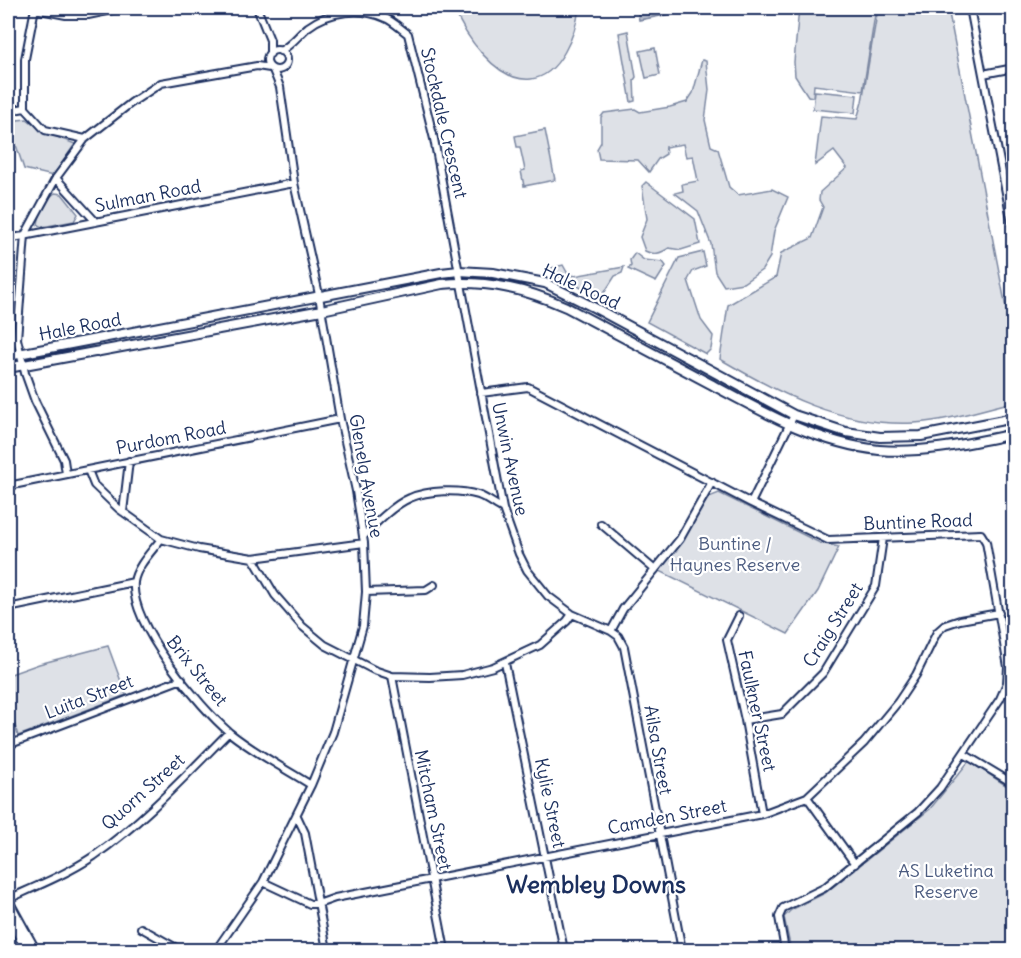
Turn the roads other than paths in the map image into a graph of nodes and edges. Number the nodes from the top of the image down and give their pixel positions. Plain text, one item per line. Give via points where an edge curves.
1 (35, 8) edge
2 (122, 8) edge
3 (257, 8) edge
4 (970, 8) edge
5 (270, 40) junction
6 (290, 46) junction
7 (280, 51) junction
8 (269, 57) junction
9 (287, 58) junction
10 (257, 66) junction
11 (283, 68) junction
12 (1014, 68) edge
13 (272, 69) junction
14 (983, 74) junction
15 (280, 87) junction
16 (25, 108) junction
17 (8, 111) edge
18 (85, 139) junction
19 (56, 178) junction
20 (294, 183) junction
21 (96, 222) junction
22 (1014, 234) edge
23 (25, 235) junction
24 (8, 239) edge
25 (459, 271) junction
26 (461, 282) junction
27 (319, 296) junction
28 (321, 310) junction
29 (21, 353) junction
30 (8, 356) edge
31 (24, 365) junction
32 (8, 368) edge
33 (481, 393) junction
34 (794, 415) junction
35 (1014, 418) edge
36 (340, 419) junction
37 (789, 425) junction
38 (1014, 434) edge
39 (129, 461) junction
40 (88, 470) junction
41 (66, 474) junction
42 (712, 482) junction
43 (8, 486) edge
44 (751, 503) junction
45 (503, 509) junction
46 (123, 512) junction
47 (602, 524) dead end
48 (883, 538) junction
49 (161, 539) junction
50 (364, 540) junction
51 (253, 558) junction
52 (655, 570) junction
53 (134, 582) junction
54 (434, 585) dead end
55 (366, 592) junction
56 (8, 608) edge
57 (999, 613) junction
58 (572, 614) junction
59 (739, 616) dead end
60 (610, 631) junction
61 (1014, 642) edge
62 (1004, 644) junction
63 (353, 660) junction
64 (505, 663) junction
65 (392, 675) junction
66 (182, 678) junction
67 (746, 720) junction
68 (229, 732) junction
69 (8, 745) edge
70 (964, 754) junction
71 (1014, 784) edge
72 (311, 785) junction
73 (807, 797) junction
74 (762, 814) junction
75 (297, 816) junction
76 (658, 834) junction
77 (546, 856) junction
78 (855, 864) junction
79 (433, 878) junction
80 (263, 882) junction
81 (8, 900) edge
82 (318, 904) junction
83 (8, 915) edge
84 (141, 928) dead end
85 (27, 951) edge
86 (35, 951) edge
87 (180, 951) edge
88 (216, 951) edge
89 (327, 951) edge
90 (446, 951) edge
91 (564, 951) edge
92 (682, 951) edge
93 (785, 951) edge

1 - 2 street via 66,15
1 - 16 street via 25,59
3 - 5 street, Glenelg Avenue
4 - 14 street
5 - 7 street, Glenelg Avenue
5 - 8 street, Glenelg Avenue
6 - 7 street, Stockdale Crescent
6 - 9 street
6 - 25 street, Stockdale Crescent via 308,27 324,17 340,14 364,12 385,18 408,34 434,139
7 - 8 street
7 - 9 street, Glenelg Avenue
8 - 10 street
8 - 13 street, Glenelg Avenue
9 - 11 street, Glenelg Avenue
10 - 13 street
10 - 18 street via 161,83
11 - 13 street
11 - 15 street, Glenelg Avenue
12 - 14 street
13 - 15 street, Glenelg Avenue
14 - 22 street
15 - 20 street, Glenelg Avenue
16 - 17 street
16 - 18 street via 45,130
18 - 19 street
19 - 21 street
19 - 23 street
20 - 21 street, Sulman Road
20 - 27 street, Glenelg Avenue
21 - 23 street, Sulman Road
23 - 24 street, Sulman Road
23 - 29 street via 17,339
25 - 26 street, Stockdale Crescent
25 - 27 main road, Hale Road
25 - 34 main road, Hale Road via 493,273 545,284
26 - 28 main road, Hale Road
26 - 33 street, Unwin Avenue
26 - 37 main road, Hale Road via 515,288 566,307
27 - 28 street, Glenelg Avenue
27 - 29 main road, Hale Road
28 - 31 main road, Hale Road
28 - 36 street, Glenelg Avenue
29 - 30 main road, Hale Road
29 - 31 street
31 - 32 main road, Hale Road
31 - 41 street via 34,401 64,460
33 - 42 street, Buntine Road via 528,387
33 - 45 street, Unwin Avenue
34 - 35 main road, Hale Road via 846,432 879,437 921,436
34 - 37 street
36 - 39 street, Purdom Road
36 - 50 street, Glenelg Avenue
37 - 38 main road, Hale Road via 842,443 879,450 923,450
37 - 44 street
39 - 40 street, Purdom Road
39 - 46 street
40 - 41 street, Purdom Road
40 - 46 street via 94,485
41 - 43 street, Purdom Road
42 - 44 street, Buntine Road
42 - 52 street via 680,539
44 - 48 street, Buntine Road via 828,540
45 - 50 street via 481,496 458,490 410,498 378,522
45 - 58 street, Unwin Avenue via 527,570 548,596
46 - 49 street
47 - 52 street
48 - 57 street, Buntine Road via 981,534
48 - 67 street, Craig Street via 876,586 823,673 782,714
49 - 51 street
49 - 53 street
50 - 51 street
50 - 55 street, Glenelg Avenue
51 - 63 street via 302,626 325,645
52 - 60 street
53 - 56 street
53 - 66 street, Brix Street via 137,603 153,641
54 - 55 street via 426,590
55 - 63 street, Glenelg Avenue via 363,626
57 - 62 street, Buntine Road
57 - 73 street, Camden Street via 960,620 937,632 898,702 864,744
58 - 60 street, Unwin Avenue
58 - 64 street via 550,637
59 - 67 street, Faulkner Street via 727,640
60 - 76 street, Ailsa Street via 624,647
61 - 62 street
62 - 70 street, Buntine Road via 1007,683
63 - 65 street
63 - 72 street, Glenelg Avenue via 333,732
64 - 65 street via 462,675
64 - 77 street, Kylie Street
65 - 79 street, Mitcham Street
66 - 68 street, Brix Street
66 - 69 street, Luita Street
67 - 74 street, Faulkner Street
68 - 72 street, Brix Street
68 - 81 street, Quorn Street via 137,823 93,856
70 - 71 street
70 - 78 street, Buntine Road via 918,812
72 - 75 street, Glenelg Avenue
73 - 74 street, Camden Street
73 - 78 street
74 - 76 street, Camden Street
75 - 80 street, Glenelg Avenue
75 - 82 street
76 - 77 street, Camden Street
76 - 92 street, Ailsa Street
77 - 79 street, Camden Street
77 - 91 street, Kylie Street
78 - 93 street, Buntine Road via 824,888 783,908 779,917
79 - 82 street, Camden Street
79 - 90 street, Mitcham Street
80 - 82 street
80 - 88 street, Glenelg Avenue
81 - 86 main road
82 - 89 street
83 - 85 main road
84 - 87 street

